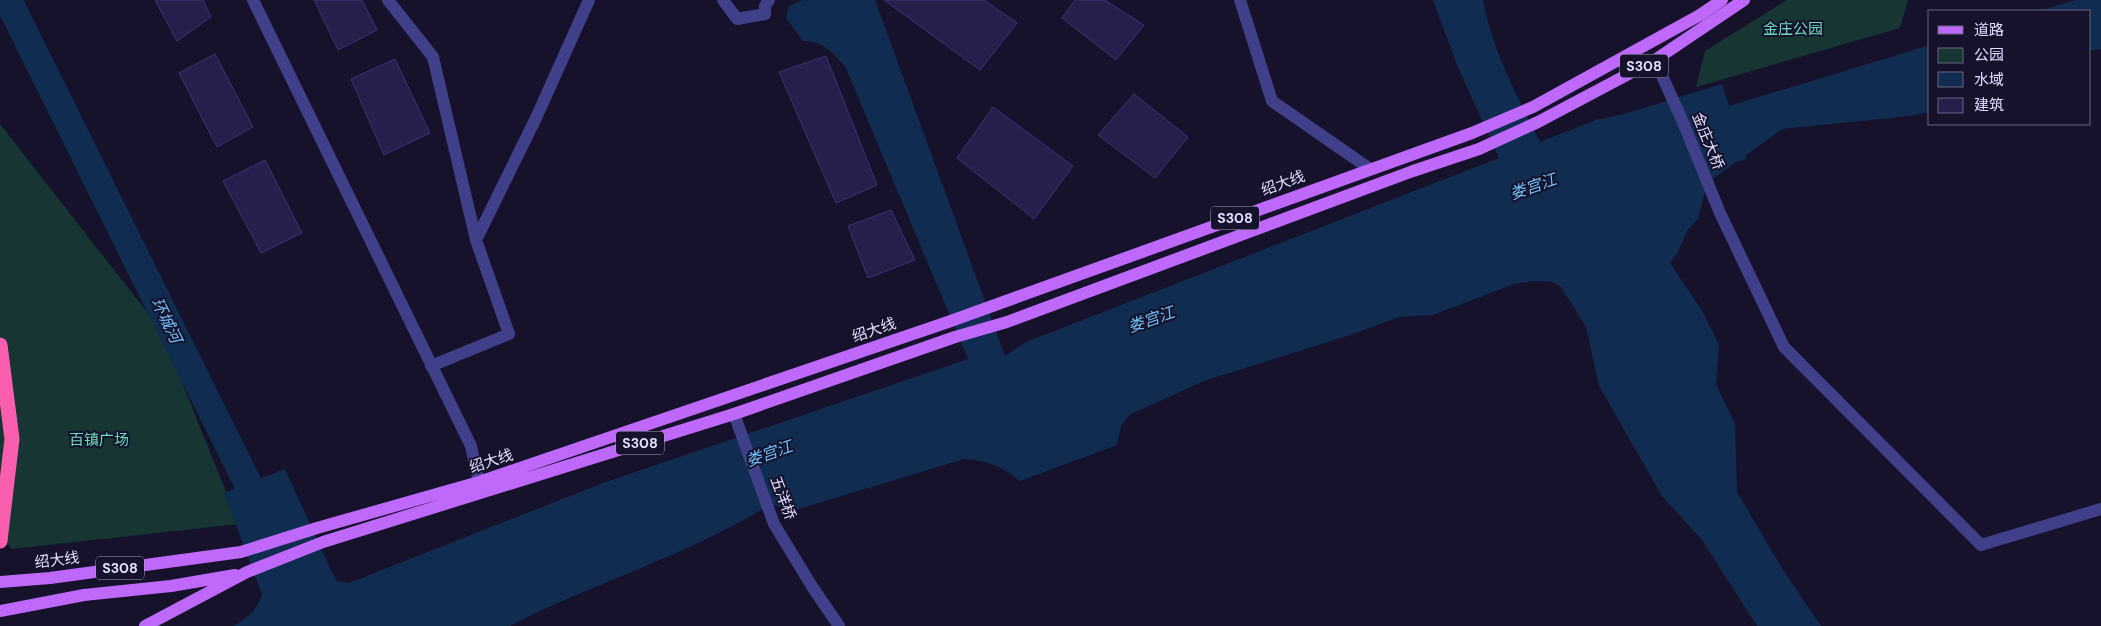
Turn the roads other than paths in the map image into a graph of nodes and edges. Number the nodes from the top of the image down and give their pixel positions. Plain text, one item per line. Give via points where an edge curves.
1 (253, 0) edge
2 (388, 0) edge
3 (590, 0) edge
4 (723, 0) edge
5 (769, 0) edge
6 (1240, 0) edge
7 (1722, 0) edge
8 (1744, 0) edge
9 (1655, 60) junction
10 (1370, 169) junction
11 (476, 240) junction
12 (0, 345) edge
13 (431, 366) junction
14 (734, 414) junction
15 (479, 482) junction
16 (2101, 509) edge
17 (0, 541) edge
18 (247, 572) junction
19 (0, 582) edge
20 (0, 611) edge
21 (145, 626) edge
22 (839, 626) edge

1 - 13 street
2 - 11 street via 433,57
3 - 11 street
4 - 5 street via 737,19 764,14
6 - 10 street via 1272,101
7 - 10 main road, 绍大线 / S308 via 1533,108
8 - 9 main road, 绍大线 / S308
9 - 14 main road, 绍大线 / S308 via 1538,122 1479,148 1007,322
9 - 16 street, 金庄大桥 via 1720,213 1784,347 1982,545
10 - 15 main road, 绍大线 / S308 via 948,322
11 - 13 street via 509,334
12 - 17 highway via 12,439
13 - 15 street via 471,446
14 - 18 main road, 绍大线 / S308 via 323,542
14 - 22 street, 五洋桥 via 774,524
15 - 19 main road, 绍大线 / S308 via 241,552
18 - 20 main road via 171,586 84,595
18 - 21 main road, S308

